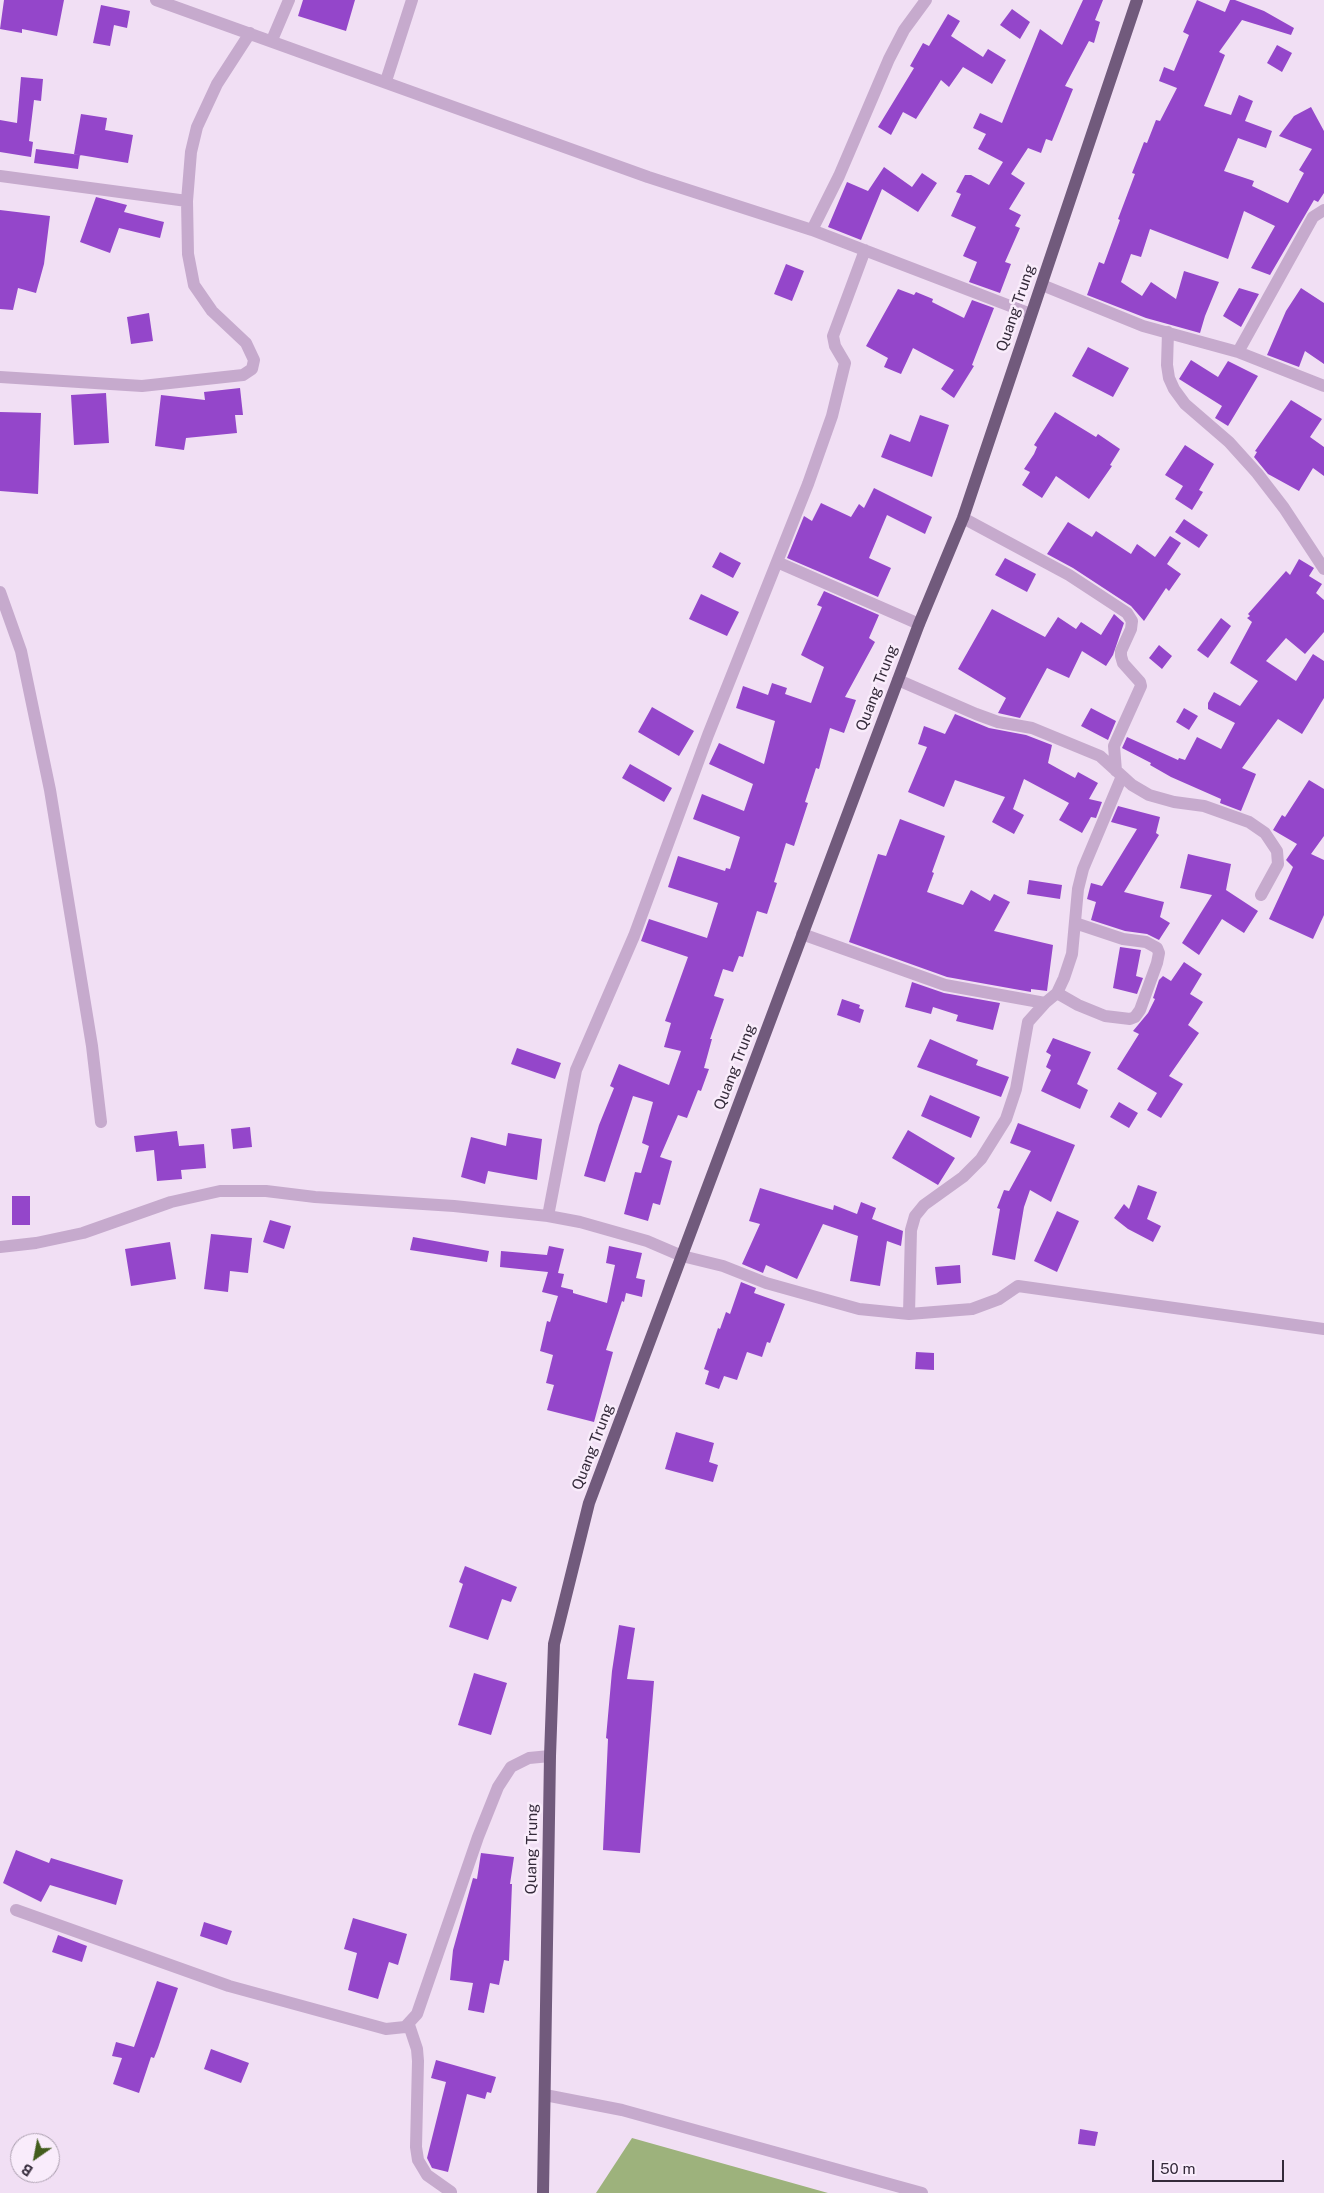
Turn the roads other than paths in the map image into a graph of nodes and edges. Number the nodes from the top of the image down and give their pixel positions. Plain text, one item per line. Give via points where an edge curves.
1 (156, 0) edge
2 (289, 0) edge
3 (412, 0) edge
4 (926, 0) edge
5 (1137, 0) edge
6 (250, 33) junction
7 (272, 40) junction
8 (386, 81) junction
9 (0, 176) edge
10 (187, 201) junction
11 (1324, 210) edge
12 (812, 230) junction
13 (865, 250) junction
14 (1042, 285) junction
15 (1031, 314) junction
16 (1168, 332) junction
17 (1238, 352) junction
18 (0, 377) edge
19 (1324, 386) edge
20 (963, 518) junction
21 (777, 562) junction
22 (1324, 569) edge
23 (0, 592) edge
24 (918, 624) junction
25 (898, 680) junction
26 (1119, 774) junction
27 (1261, 895) dead end
28 (1075, 923) junction
29 (802, 934) junction
30 (1057, 993) junction
31 (1045, 1003) junction
32 (101, 1122) dead end
33 (548, 1216) junction
34 (0, 1247) edge
35 (682, 1256) junction
36 (909, 1314) junction
37 (1324, 1329) edge
38 (550, 1756) junction
39 (16, 1910) dead end
40 (409, 2025) junction
41 (544, 2095) junction
42 (544, 2187) edge
43 (451, 2192) edge
44 (922, 2193) edge

1 - 6 street
2 - 7 street
3 - 8 street
4 - 12 street via 904,30 889,59 843,168
5 - 14 main road, Quang Trung
6 - 7 street
6 - 10 street via 217,84 197,127 191,152
7 - 8 street
8 - 12 street via 648,177
9 - 10 street
10 - 18 street via 188,254 194,285 212,312 246,343 254,360 252,369 243,376 142,386
11 - 17 street via 1313,217
12 - 13 street
13 - 15 street
13 - 21 street via 833,336 845,363 840,391
14 - 15 main road, Quang Trung
14 - 16 street via 1143,326
15 - 20 main road, Quang Trung
16 - 17 street
16 - 22 street via 1167,365 1174,389 1185,404 1229,442 1256,473 1284,508
17 - 19 street
20 - 24 main road, Quang Trung
20 - 26 street via 1069,575 1127,614 1132,621 1121,656 1141,686 1114,746
21 - 24 street
21 - 33 street via 627,953 576,1070
23 - 32 street via 21,651 50,790 92,1046
24 - 25 main road, Quang Trung
25 - 26 street via 998,722 1032,728 1066,741 1100,756
25 - 29 main road, Quang Trung
26 - 27 street via 1149,795 1204,806 1249,822 1265,833 1277,850 1278,864
26 - 28 street via 1083,869
28 - 30 street via 1072,954
28 - 30 street via 1123,939 1146,942 1159,953 1158,963 1135,1017 1105,1016 1078,1006
29 - 31 street via 945,986
29 - 35 main road, Quang Trung
30 - 31 street
31 - 36 street via 1028,1022 1013,1098 993,1144 963,1177 924,1205 915,1216 911,1230
33 - 34 street via 266,1191 220,1191 164,1204 83,1233
33 - 35 street via 622,1233
35 - 36 street via 842,1305 875,1312
35 - 38 main road, Quang Trung via 589,1504 554,1644
36 - 37 street via 972,1309 999,1299 1018,1286
38 - 40 street via 529,1758 511,1767 498,1787 417,2014
38 - 41 main road, Quang Trung
39 - 40 street via 229,1986 386,2029
40 - 43 street via 418,2060 418,2160 427,2175
41 - 42 main road, Quang Trung
41 - 44 street via 642,2115

